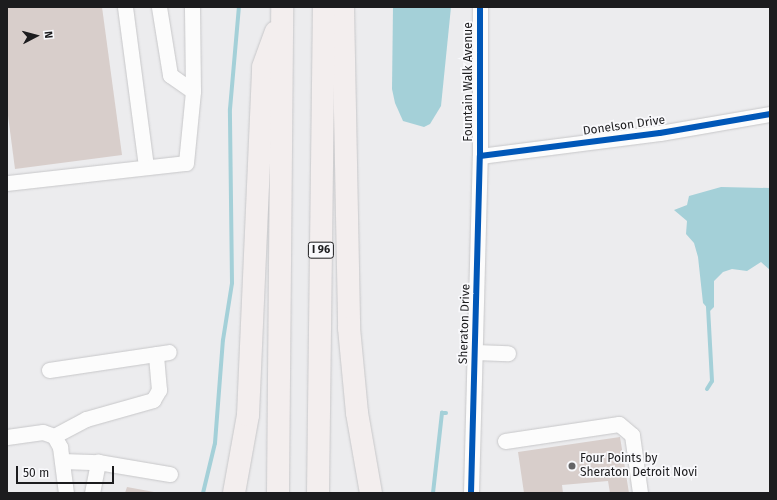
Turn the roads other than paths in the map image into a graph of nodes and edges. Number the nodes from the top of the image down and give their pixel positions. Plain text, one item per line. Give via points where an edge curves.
1 (125, 7) edge
2 (159, 7) edge
3 (192, 7) edge
4 (324, 7) edge
5 (343, 7) edge
6 (480, 7) edge
7 (282, 11) edge
8 (193, 91) junction
9 (770, 114) edge
10 (480, 156) junction
11 (146, 167) junction
12 (7, 183) edge
13 (475, 352) junction
14 (508, 353) dead end
15 (50, 370) dead end
16 (54, 436) junction
17 (7, 437) edge
18 (505, 441) dead end
19 (62, 461) junction
20 (98, 462) junction
21 (170, 474) dead end
22 (66, 493) edge
23 (92, 493) edge
24 (234, 493) edge
25 (278, 493) edge
26 (318, 493) edge
27 (371, 493) edge
28 (471, 493) edge
29 (640, 493) edge

1 - 11 street
2 - 8 street via 170,75
3 - 8 street
4 - 26 highway, I 96
5 - 27 highway via 349,328 357,413
6 - 10 street, Fountain Walk Avenue
7 - 24 highway via 263,67 248,415
7 - 25 highway
8 - 11 street via 186,163
9 - 10 street, Donelson Drive via 660,133
10 - 13 street, Sheraton Drive
11 - 12 street
13 - 14 street
13 - 28 street, Sheraton Drive
15 - 16 street via 162,353 159,390 153,400 86,419
16 - 17 street via 43,432
16 - 19 street via 60,447
18 - 29 street via 619,424 632,435
19 - 20 street
19 - 22 street
20 - 21 street
20 - 23 street

